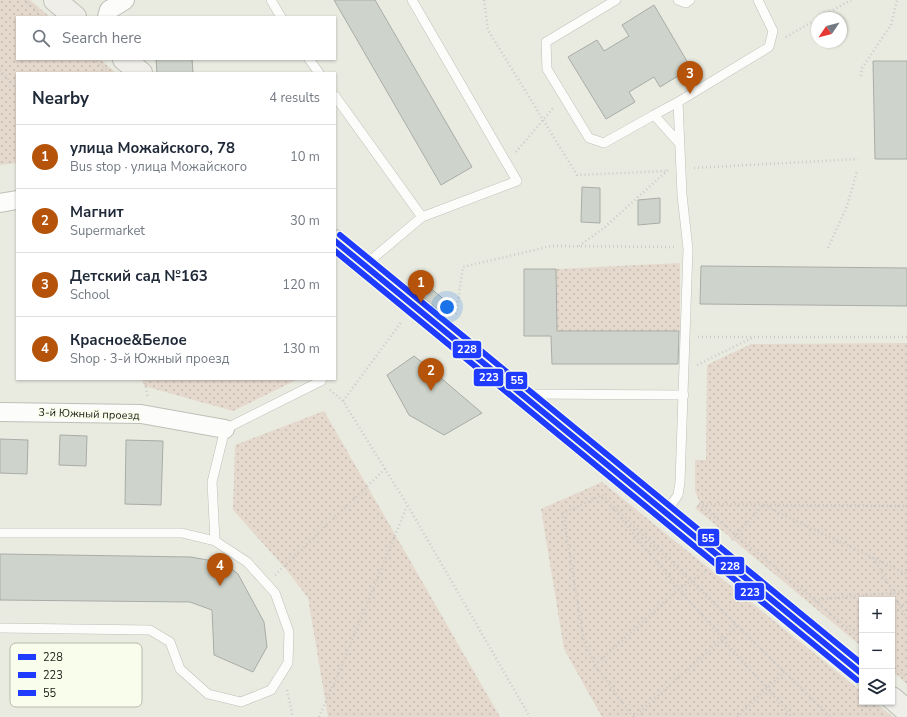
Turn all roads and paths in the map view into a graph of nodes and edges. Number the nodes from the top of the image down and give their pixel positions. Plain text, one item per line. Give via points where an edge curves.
1 (25, 0) edge
2 (125, 0) edge
3 (271, 0) edge
4 (412, 0) edge
5 (484, 0) edge
6 (616, 0) edge
7 (678, 0) edge
8 (690, 0) edge
9 (758, 0) edge
10 (851, 0) edge
11 (897, 0) edge
12 (47, 6) edge
13 (106, 9) edge
14 (830, 12) edge
15 (72, 16) edge
16 (280, 16) edge
17 (811, 23) edge
18 (769, 47) junction
19 (95, 60) edge
20 (125, 60) edge
21 (310, 60) edge
22 (0, 70) edge
23 (109, 72) edge
24 (140, 72) edge
25 (318, 72) edge
26 (861, 76) dead end
27 (16, 88) edge
28 (336, 97) edge
29 (564, 97) junction
30 (678, 102) junction
31 (654, 115) junction
32 (542, 121) junction
33 (680, 144) junction
34 (858, 159) dead end
35 (507, 163) junction
36 (681, 168) junction
37 (667, 170) junction
38 (857, 171) dead end
39 (16, 200) edge
40 (0, 203) edge
41 (422, 217) junction
42 (336, 242) edge
43 (579, 246) junction
44 (828, 248) dead end
45 (688, 249) junction
46 (364, 266) junction
47 (455, 317) dead end
48 (404, 319) dead end
49 (753, 337) junction
50 (907, 337) edge
51 (685, 338) junction
52 (692, 368) dead end
53 (322, 380) edge
54 (521, 394) junction
55 (684, 395) junction
56 (343, 401) junction
57 (0, 412) edge
58 (225, 429) junction
59 (385, 469) junction
60 (602, 495) junction
61 (408, 506) junction
62 (763, 506) junction
63 (907, 506) edge
64 (666, 512) junction
65 (0, 533) edge
66 (736, 536) junction
67 (732, 540) dead end
68 (215, 542) junction
69 (874, 558) junction
70 (708, 569) dead end
71 (907, 574) edge
72 (691, 582) junction
73 (266, 583) junction
74 (678, 589) junction
75 (907, 591) edge
76 (893, 592) junction
77 (814, 600) junction
78 (907, 604) edge
79 (899, 605) junction
80 (907, 619) edge
81 (737, 626) junction
82 (0, 628) edge
83 (859, 638) edge
84 (722, 639) junction
85 (595, 665) junction
86 (895, 668) edge
87 (282, 672) junction
88 (784, 672) junction
89 (859, 672) edge
90 (907, 678) edge
91 (766, 688) junction
92 (895, 701) edge
93 (907, 711) edge
94 (293, 717) edge
95 (319, 717) edge
96 (530, 717) edge
97 (633, 717) edge
98 (738, 717) edge
99 (792, 717) edge
100 (831, 717) edge

1 - 12 path
2 - 13 street
3 - 16 lane
4 - 35 lane
5 - 32 path via 488,30
6 - 29 lane via 546,42 547,69
7 - 8 lane
9 - 18 lane via 773,31
10 - 14 path
11 - 26 path via 891,25 862,68
12 - 15 main road
17 - 18 path
18 - 30 lane
19 - 23 path
20 - 24 main road
21 - 25 lane
22 - 27 path
28 - 41 lane
29 - 31 lane via 589,138 604,143
29 - 32 path
30 - 31 lane
30 - 33 lane
31 - 33 lane
32 - 35 path
32 - 37 path via 577,175
33 - 36 lane
34 - 36 path
35 - 41 lane via 517,181
36 - 37 path
36 - 45 lane
37 - 43 path via 605,227
38 - 44 path via 847,206
39 - 40 street
41 - 46 lane
42 - 46 main road
43 - 45 path via 671,246
43 - 47 path via 551,246 463,267
45 - 51 lane
46 - 54 main road
48 - 56 path
49 - 50 path
49 - 51 path
49 - 52 path
51 - 55 lane
53 - 56 path
53 - 58 lane
54 - 55 lane
54 - 64 main road
55 - 64 lane via 678,495
56 - 59 path
57 - 58 street, 3-й Южный проезд via 141,414
58 - 68 lane via 212,482
59 - 61 path
59 - 73 path
60 - 72 path
60 - 74 path
60 - 85 path via 563,512 584,642
61 - 95 path
61 - 96 path
62 - 63 path
62 - 66 path
62 - 66 path via 699,504
62 - 69 path
64 - 89 main road
65 - 68 lane via 182,533
66 - 67 path
66 - 77 path
68 - 73 lane via 247,562
69 - 71 path
69 - 76 path
70 - 72 path
72 - 74 path
72 - 81 path
73 - 87 lane via 275,593 289,632 288,663
74 - 84 path
74 - 85 path
75 - 76 path
76 - 77 path
76 - 79 path
77 - 83 path
78 - 79 path
79 - 80 path
81 - 84 path
81 - 88 path
82 - 87 lane via 150,630 170,642 180,669 208,694 241,702 271,690
84 - 91 path
84 - 97 path
85 - 97 path
86 - 90 path
87 - 94 path
88 - 91 path
88 - 100 path
91 - 98 path
91 - 99 path
92 - 93 main road

